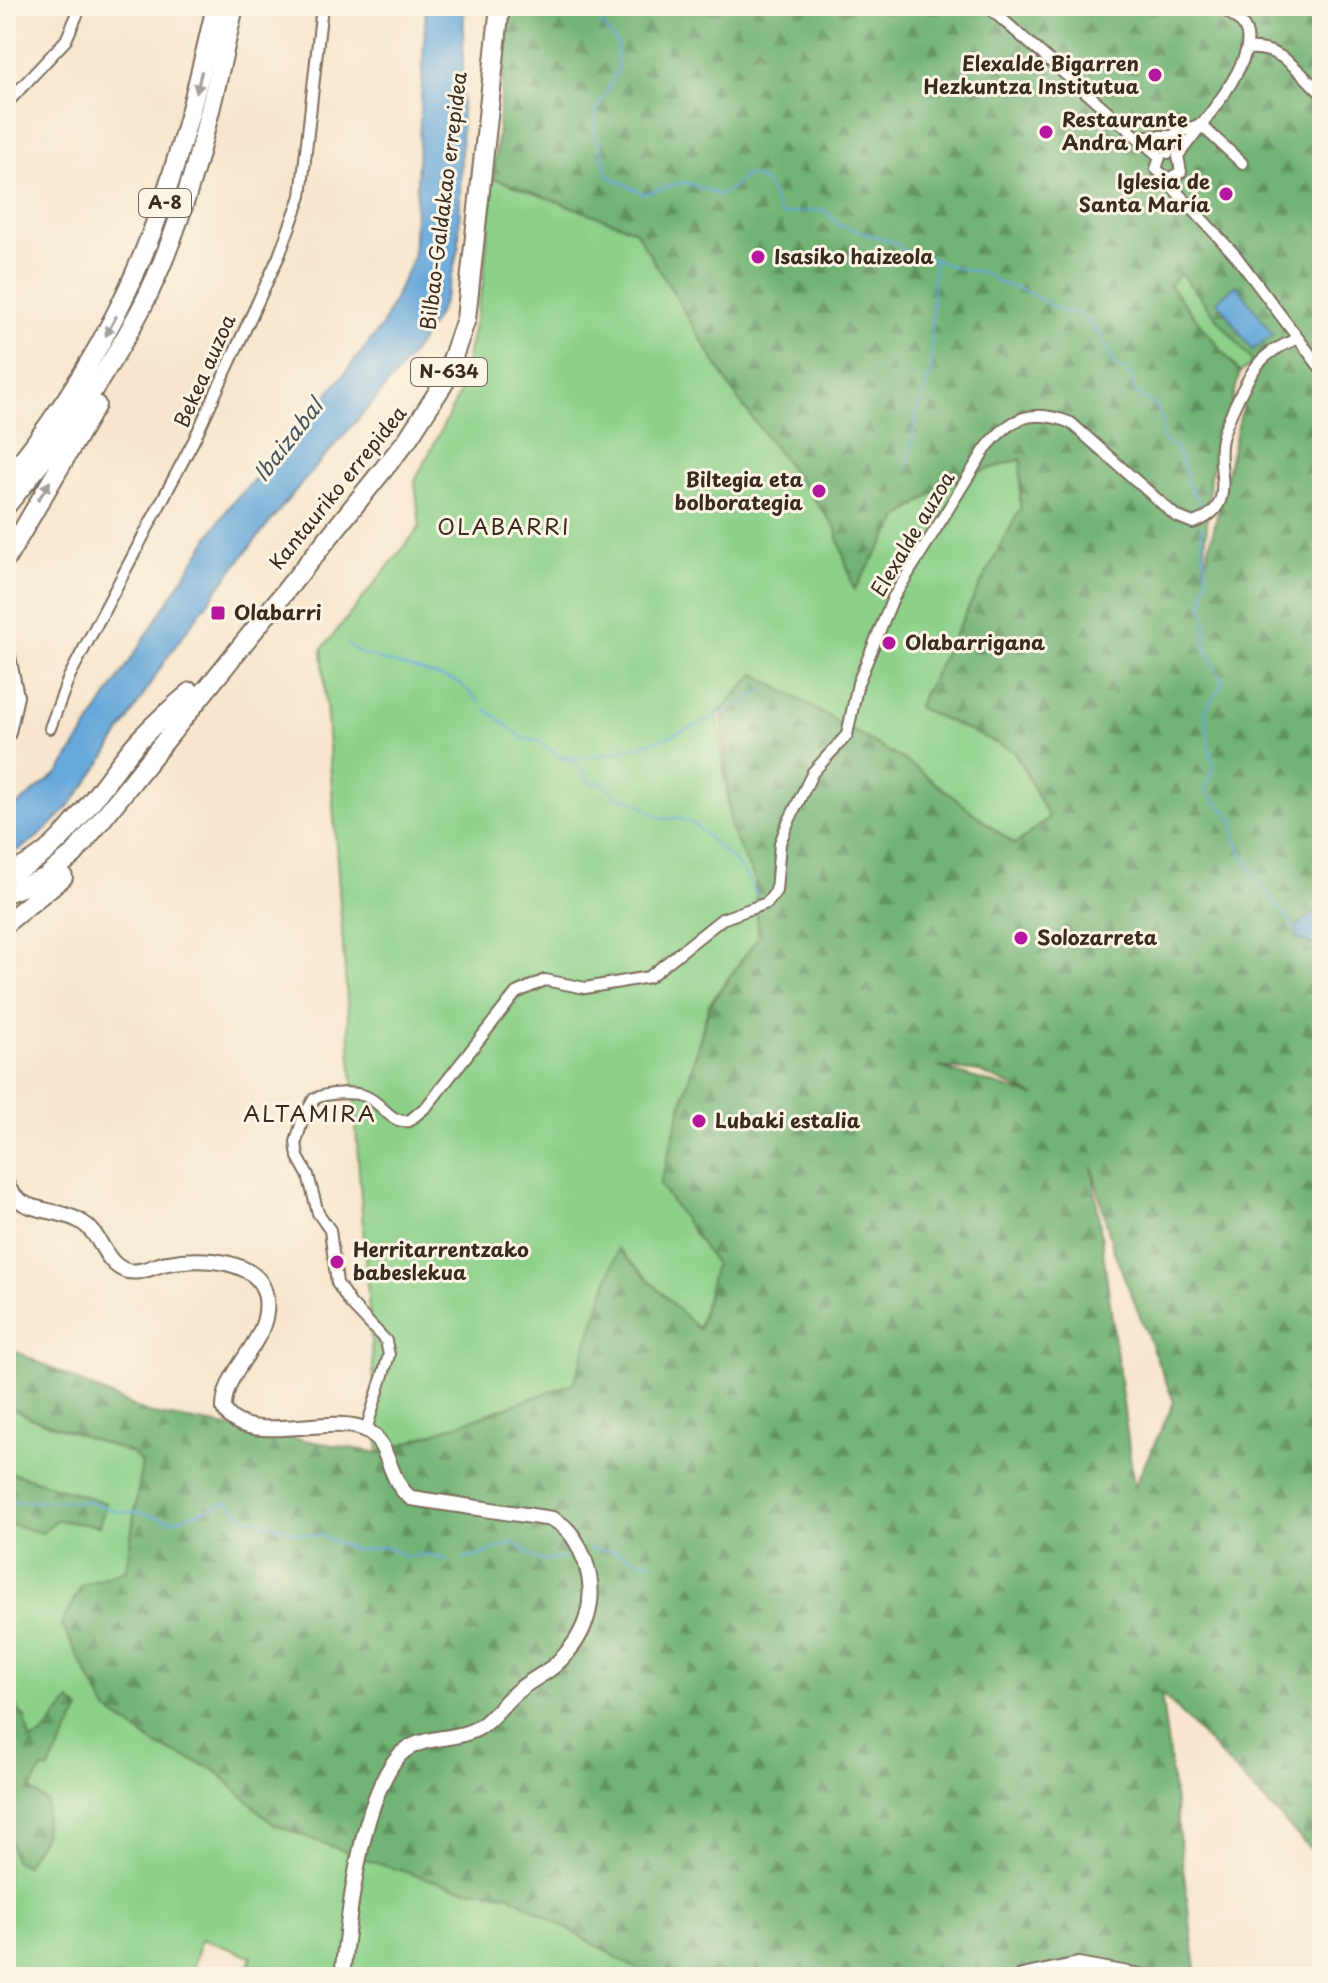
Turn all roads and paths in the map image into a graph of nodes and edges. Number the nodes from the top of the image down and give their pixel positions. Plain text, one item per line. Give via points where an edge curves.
1 (81, 6) edge
2 (216, 6) edge
3 (234, 6) edge
4 (322, 6) edge
5 (489, 6) edge
6 (500, 6) edge
7 (987, 6) edge
8 (1218, 6) edge
9 (1247, 49) junction
10 (1322, 94) edge
11 (6, 104) edge
12 (1200, 124) junction
13 (1137, 136) junction
14 (1171, 136) junction
15 (1169, 155) junction
16 (1242, 163) dead end
17 (1164, 178) junction
18 (141, 308) junction
19 (1296, 339) junction
20 (1322, 370) edge
21 (77, 386) junction
22 (6, 464) edge
23 (6, 480) edge
24 (6, 506) edge
25 (6, 559) edge
26 (6, 657) edge
27 (191, 692) junction
28 (50, 728) dead end
29 (6, 732) edge
30 (137, 775) junction
31 (6, 873) edge
32 (6, 883) edge
33 (6, 893) edge
34 (6, 923) edge
35 (6, 1183) edge
36 (366, 1430) junction
37 (342, 1977) edge
38 (1022, 1977) edge
39 (1145, 1977) edge

1 - 11 street via 66,40
2 -> 21 highway, A-8 via 167,198 129,293
3 - 18 highway, A-8 via 185,200
4 - 28 street, Bekea auzoa via 301,196 279,256 194,440 69,677
5 - 27 highway, Bilbao-Galdakao errepidea / N-634 via 460,281 438,376 415,413
6 - 30 highway, Kantauriko errepidea / N-634 via 466,319 444,383 407,440
7 - 13 street
8 - 9 street via 1242,24
9 - 10 street via 1278,53
9 - 12 street
12 - 14 street
12 - 15 street
12 - 16 street
13 - 14 street
13 - 15 street
14 - 15 street
15 - 17 street via 1156,169
15 - 17 street via 1181,172
17 - 19 street via 1236,256
18 - 24 highway, A-8 via 91,394
25 -> 18 highway via 113,376
19 - 20 street
19 - 36 street, Elexalde auzoa via 1266,356 1253,373 1220,443 1225,484 1220,499 1193,523 1176,516 1071,423 1027,417 1004,426 893,598 858,683 847,735 813,772 787,825 776,891 767,903 722,919 649,977 585,988 545,980 516,993 427,1106 406,1123 364,1095 321,1095 304,1114 296,1142 298,1157 318,1213 330,1230 337,1283 386,1341 387,1367
21 - 22 highway via 53,405
21 - 23 highway, A-8
26 - 29 highway via 14,696
27 - 31 highway via 140,739 59,839 31,862
27 - 32 highway, N-634 via 67,845 41,868
30 - 33 highway, Kantauriko errepidea / N-634 via 59,867
30 - 34 highway via 88,851
35 - 36 street via 22,1204 84,1223 122,1269 139,1272 167,1263 207,1262 255,1275 266,1293 266,1311 258,1337 226,1391 224,1409 231,1421 249,1428 340,1425
36 - 37 street via 380,1441 402,1492 417,1501 560,1523 580,1548 593,1602 583,1627 557,1663 520,1688 482,1725 416,1745 396,1759 378,1797 356,1872
38 - 39 street via 1078,1965

